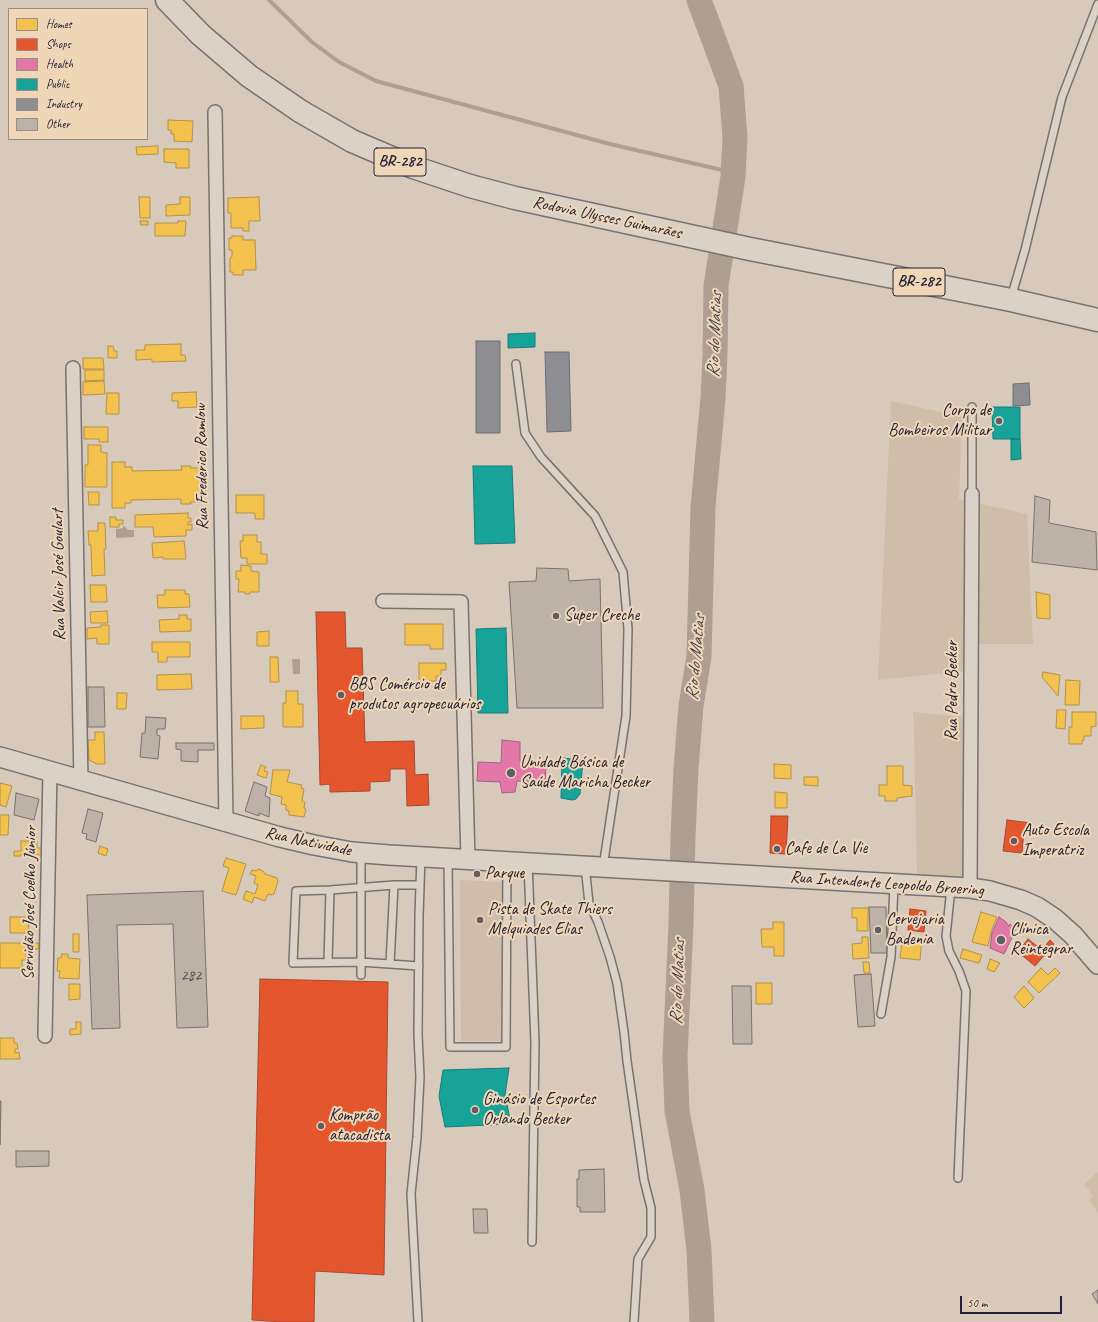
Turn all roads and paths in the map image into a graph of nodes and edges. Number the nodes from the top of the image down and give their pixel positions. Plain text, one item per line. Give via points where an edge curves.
1 (167, 0) edge
2 (1098, 4) edge
3 (215, 112) dead end
4 (1011, 300) junction
5 (1098, 320) edge
6 (516, 364) dead end
7 (73, 368) dead end
8 (972, 407) dead end
9 (972, 494) joint
10 (383, 601) dead end
11 (0, 757) edge
12 (50, 771) junction
13 (81, 781) junction
14 (226, 822) junction
15 (361, 853) junction
16 (421, 857) junction
17 (448, 858) junction
18 (468, 860) junction
19 (507, 862) junction
20 (528, 863) junction
21 (585, 866) junction
22 (603, 867) junction
23 (626, 868) joint
24 (894, 884) junction
25 (394, 885) junction
26 (419, 885) junction
27 (360, 887) junction
28 (960, 887) junction
29 (330, 890) junction
30 (328, 962) junction
31 (360, 962) junction
32 (390, 964) junction
33 (1098, 964) edge
34 (419, 966) junction
35 (360, 975) dead end
36 (881, 1014) dead end
37 (46, 1036) dead end
38 (958, 1178) dead end
39 (532, 1242) dead end
40 (418, 1322) edge
41 (634, 1322) edge

1 - 4 highway, Rodovia Ulysses Guimarães / BR-282 via 200,35 248,76 300,111 352,141 413,167 515,198 750,249
2 - 4 lane via 1062,97
3 - 14 street, Rua Frederico Ramlow
4 - 5 highway, Rodovia Ulysses Guimarães / BR-282
6 - 22 lane via 525,433 542,457 595,516 623,572 628,629 626,716
7 - 13 street, Rua Valcir José Goulart
8 - 9 lane
9 - 28 street, Rua Pedro Becker
10 - 18 street via 461,602
11 - 12 main road, Rua Natividade
12 - 13 main road, Rua Natividade
12 - 37 street, Servidão José Coelho Júnior
13 - 14 main road, Rua Natividade
14 - 15 main road, Rua Natividade via 314,845
15 - 16 main road, Rua Natividade
15 - 27 lane
16 - 17 main road, Rua Natividade
16 - 26 lane
17 - 18 main road, Rua Natividade
17 - 19 lane via 450,1047 506,1046
18 - 19 main road, Rua Natividade
19 - 20 main road, Rua Natividade
20 - 21 main road, Rua Natividade
20 - 39 lane via 535,1042
21 - 22 main road, Rua Natividade
21 - 41 lane via 589,903 598,922 617,983 644,1180 651,1208 651,1238 638,1259
22 - 23 main road, Rua Natividade
23 - 24 main road, Rua Intendente Leopoldo Broering
24 - 28 main road, Rua Intendente Leopoldo Broering
24 - 36 lane via 891,957
25 - 26 lane
25 - 27 lane
25 - 32 lane
26 - 34 lane
27 - 29 lane
27 - 31 lane
28 - 33 main road, Rua Intendente Leopoldo Broering via 1006,895 1037,907 1073,935
28 - 38 lane via 946,936 949,951 966,991
29 - 30 lane
29 - 30 lane via 296,891 293,963
30 - 31 lane
31 - 32 lane
31 - 35 lane
32 - 34 lane
34 - 40 lane via 420,1077 411,1194

